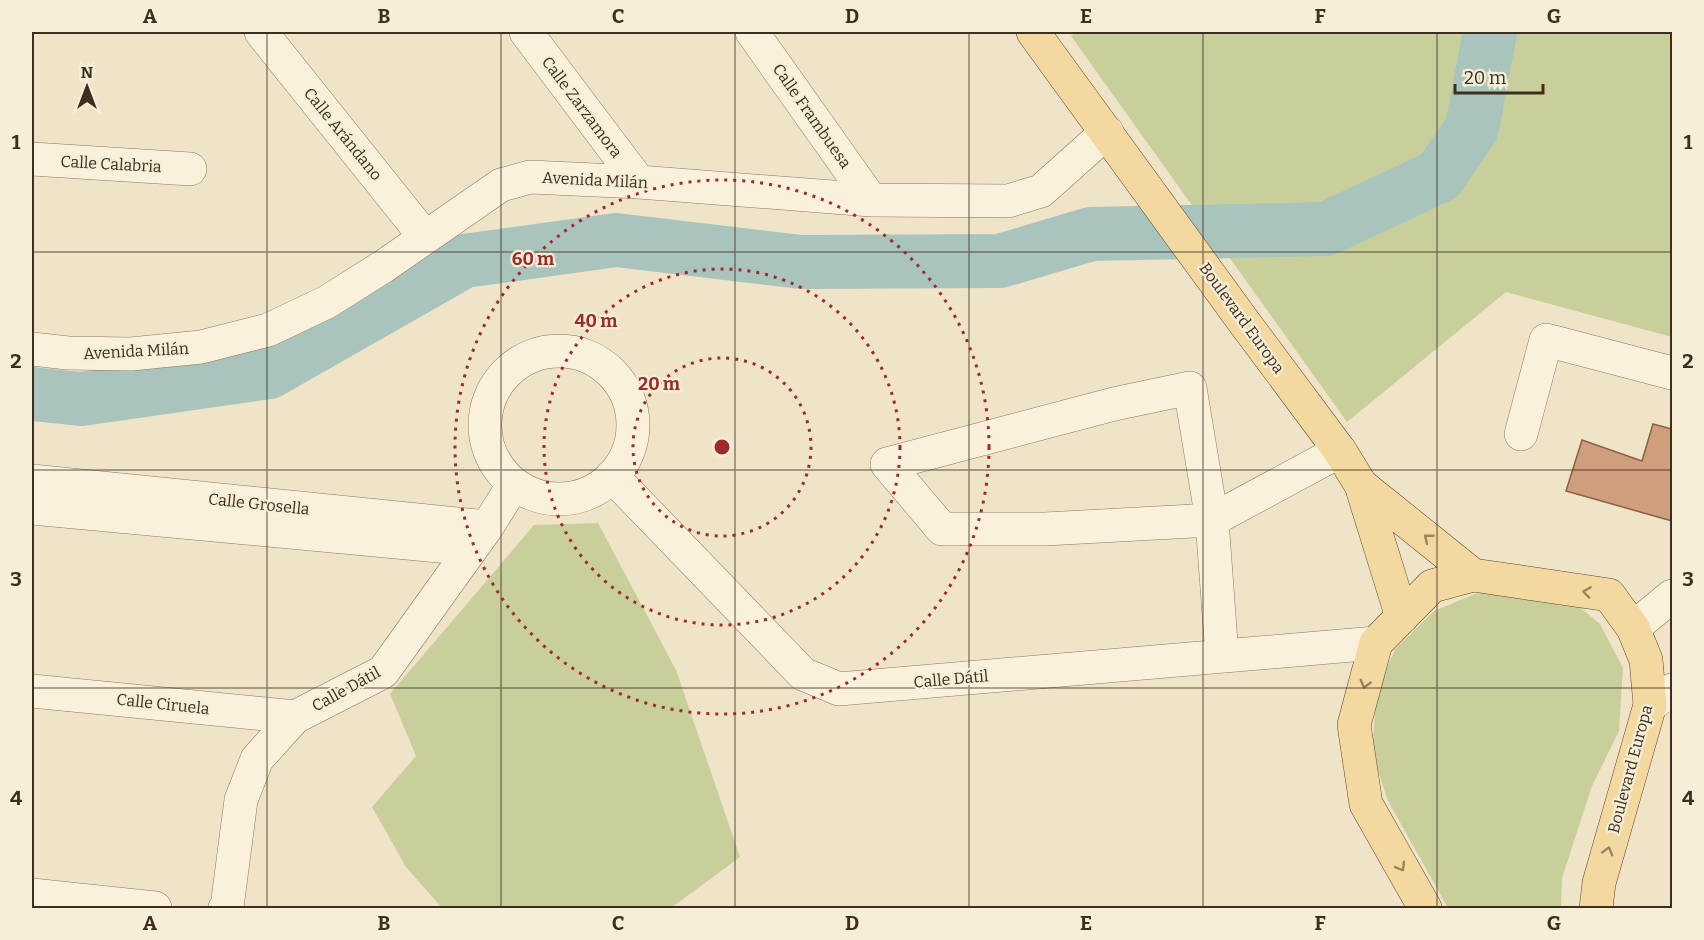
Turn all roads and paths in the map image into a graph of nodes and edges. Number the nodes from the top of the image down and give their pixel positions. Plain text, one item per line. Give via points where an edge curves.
1 (261, 32) edge
2 (526, 32) edge
3 (752, 32) edge
4 (1033, 32) edge
5 (1115, 142) junction
6 (32, 159) edge
7 (190, 169) dead end
8 (639, 182) junction
9 (871, 200) junction
10 (425, 237) junction
11 (32, 349) edge
12 (1672, 373) edge
13 (1521, 434) dead end
14 (1340, 451) junction
15 (612, 476) junction
16 (32, 481) edge
17 (514, 484) junction
18 (1361, 485) junction
19 (32, 508) edge
20 (1212, 520) junction
21 (479, 538) junction
22 (1473, 575) junction
23 (1672, 596) edge
24 (1402, 617) junction
25 (1633, 628) junction
26 (1376, 642) junction
27 (1222, 656) junction
28 (32, 691) edge
29 (1661, 697) edge
30 (295, 717) junction
31 (32, 895) edge
32 (155, 909) edge
33 (225, 909) edge
34 (1425, 909) edge
35 (1596, 909) edge

1 - 10 street, Calle Arándano
2 - 8 street, Calle Zarzamora
3 - 9 street, Calle Frambuesa
4 - 5 main road, Boulevard Europa
5 - 9 street, Avenida Milán via 1041,191 1008,201
5 - 14 main road, Boulevard Europa
6 - 7 street, Calle Calabria
8 - 9 street, Avenida Milán
8 - 10 street, Avenida Milán via 530,177 501,185
10 - 11 street, Avenida Milán via 327,302 268,330 201,347 131,354
12 - 13 street via 1546,340
14 - 18 main road, Boulevard Europa
14 - 20 street
15 - 17 street via 575,497 533,494
15 - 17 street via 627,456 633,431 631,405 620,382 602,364 579,353 553,351 528,357 507,371 492,392 485,416 486,442 496,465
15 - 27 street, Calle Dátil via 803,674 839,689
16 - 21 street, Calle Grosella
17 - 21 street, Calle Dátil
22 -> 18 main road, Boulevard Europa
18 - 24 main road, Boulevard Europa
19 - 21 street, Calle Grosella
20 - 20 street via 1190,388 888,464 942,529 1045,529
20 - 27 street
21 - 30 street, Calle Dátil via 383,672
22 - 24 main road, Boulevard Europa via 1432,586
25 -> 22 main road, Boulevard Europa via 1609,595
23 - 25 street
24 - 26 main road
25 - 29 main road, Boulevard Europa
26 - 27 street, Calle Dátil
26 -> 34 main road via 1353,725 1366,804
28 - 30 street, Calle Ciruela
35 -> 29 main road, Boulevard Europa via 1599,883
30 - 33 street, Calle Dátil via 257,759 241,800
31 - 32 street

